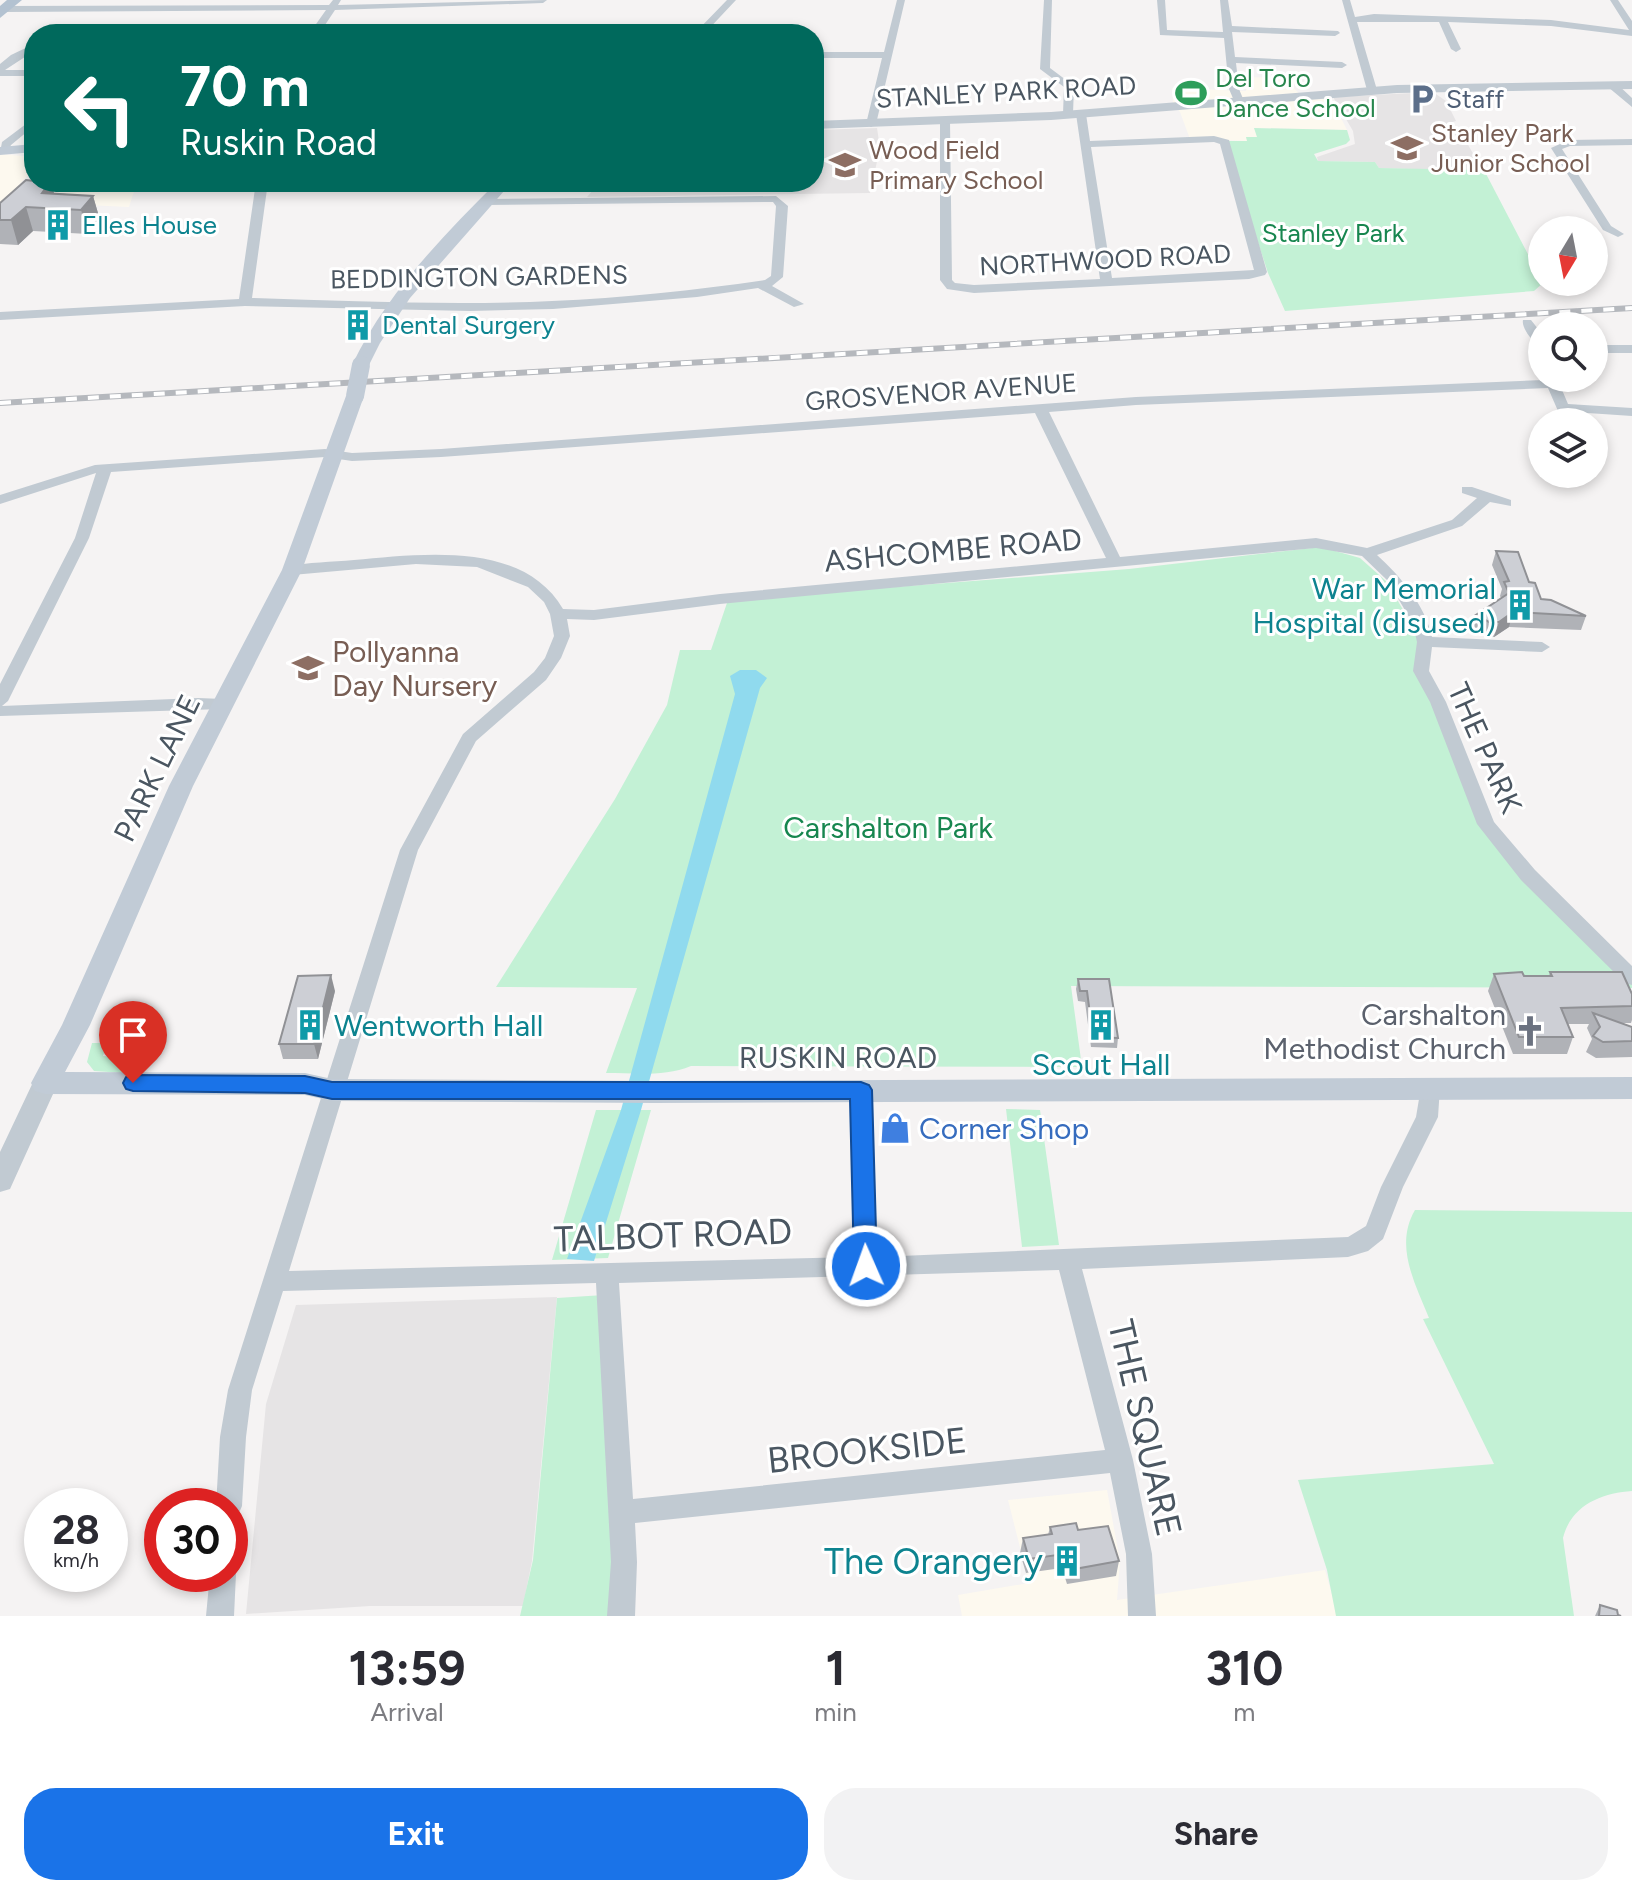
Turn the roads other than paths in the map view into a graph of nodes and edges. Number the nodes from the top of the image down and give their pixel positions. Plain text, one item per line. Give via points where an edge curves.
1 (543, 0) edge
2 (732, 0) edge
3 (901, 0) edge
4 (1048, 0) edge
5 (1161, 0) edge
6 (1224, 0) edge
7 (1614, 0) edge
8 (335, 4) edge
9 (7, 8) edge
10 (1348, 10) edge
11 (1442, 19) junction
12 (321, 24) edge
13 (709, 24) edge
14 (1228, 32) junction
15 (1632, 32) edge
16 (1335, 33) dead end
17 (1456, 49) dead end
18 (24, 52) edge
19 (824, 55) edge
20 (887, 55) junction
21 (1231, 60) junction
22 (1342, 65) dead end
23 (0, 71) edge
24 (24, 72) edge
25 (1612, 85) junction
26 (1632, 85) edge
27 (1372, 90) junction
28 (1239, 101) junction
29 (1632, 104) edge
30 (1075, 114) junction
31 (945, 121) junction
32 (871, 124) junction
33 (824, 125) edge
34 (24, 129) edge
35 (1632, 142) edge
36 (1086, 144) junction
37 (24, 149) edge
38 (2, 151) edge
39 (261, 192) edge
40 (495, 192) edge
41 (485, 202) junction
42 (1618, 234) junction
43 (1608, 235) edge
44 (1632, 236) edge
45 (1107, 282) junction
46 (761, 285) junction
47 (245, 302) junction
48 (798, 304) dead end
49 (396, 306) junction
50 (0, 316) edge
51 (1608, 349) edge
52 (1632, 349) edge
53 (1528, 382) edge
54 (1556, 392) edge
55 (1040, 408) junction
56 (1632, 412) edge
57 (334, 455) junction
58 (105, 468) junction
59 (1467, 490) dead end
60 (1487, 497) junction
61 (0, 500) edge
62 (1506, 503) dead end
63 (1367, 553) junction
64 (1115, 562) junction
65 (292, 570) junction
66 (558, 614) junction
67 (594, 615) junction
68 (562, 636) junction
69 (1425, 642) junction
70 (1542, 647) dead end
71 (0, 701) edge
72 (223, 704) junction
73 (0, 711) edge
74 (1632, 978) edge
75 (45, 1083) junction
76 (1429, 1087) junction
77 (1632, 1088) edge
78 (332, 1090) junction
79 (861, 1090) junction
80 (0, 1181) edge
81 (1067, 1257) junction
82 (866, 1266) junction
83 (607, 1273) junction
84 (274, 1281) junction
85 (1120, 1460) junction
86 (230, 1488) edge
87 (621, 1512) junction
88 (222, 1592) edge
89 (220, 1616) edge
90 (621, 1616) edge
91 (1142, 1616) edge

1 - 8 street
2 - 13 street
3 - 20 street
4 - 30 street via 1045,69 1069,86
5 - 14 street via 1163,33
6 - 14 street
7 - 15 street
8 - 9 street
8 - 12 street
10 - 11 street via 1370,17
10 - 27 street
11 - 15 street
11 - 17 street
14 - 16 street
14 - 21 street
18 - 23 street
19 - 20 street
20 - 32 street
21 - 22 street
21 - 28 street
23 - 24 street
25 - 26 street, STANLEY PARK ROAD
25 - 27 street, STANLEY PARK ROAD
25 - 29 street
27 - 28 street, STANLEY PARK ROAD
28 - 30 street, STANLEY PARK ROAD
30 - 31 street, STANLEY PARK ROAD
30 - 36 street
31 - 32 street, STANLEY PARK ROAD
31 - 45 street, NORTHWOOD ROAD via 946,280 951,286
32 - 33 street, STANLEY PARK ROAD
34 - 38 street
35 - 42 street via 1556,148 1607,228
36 - 45 street
36 - 45 street, NORTHWOOD ROAD via 1225,142 1261,272
37 - 38 main road
39 - 47 street
40 - 41 main road, PARK LANE
41 - 46 street via 776,199 782,206 777,277
41 - 49 main road, PARK LANE
42 - 43 street
42 - 44 street
46 - 48 street
46 - 49 street, BEDDINGTON GARDENS via 582,303
47 - 49 street, BEDDINGTON GARDENS
47 - 50 street, BEDDINGTON GARDENS
49 - 57 main road, PARK LANE via 370,344
51 - 52 street
53 - 55 street, GROSVENOR AVENUE
54 - 56 street via 1563,408
55 - 57 street, GROSVENOR AVENUE via 441,453
55 - 64 street
57 - 58 street, GROSVENOR AVENUE
57 - 65 main road, PARK LANE
58 - 61 street, GROSVENOR AVENUE
58 - 71 street via 82,538
59 - 60 street
60 - 62 street
60 - 63 street via 1457,523
63 - 64 street, ASHCOMBE ROAD via 1316,543
63 - 69 street, THE PARK via 1394,578 1414,608
64 - 67 street, ASHCOMBE ROAD
65 - 66 street via 401,559 478,562 533,584
65 - 72 main road, PARK LANE
66 - 67 street, ASHCOMBE ROAD
66 - 68 street
67 - 68 street, ASHCOMBE ROAD
68 - 78 street via 540,676 469,738 409,850
69 - 70 street
69 - 74 street, THE PARK via 1421,671 1486,824 1528,875
72 - 73 street
72 - 75 main road, PARK LANE
75 - 78 main road, RUSKIN ROAD via 305,1084
75 - 80 street, PARK LANE
76 - 77 main road, RUSKIN ROAD
76 - 79 main road, RUSKIN ROAD
76 - 81 street, TALBOT ROAD via 1427,1117 1375,1232 1360,1244
78 - 79 main road, RUSKIN ROAD
78 - 84 street
79 - 82 street
81 - 82 street, TALBOT ROAD
81 - 85 street, THE SQUARE
82 - 83 street, TALBOT ROAD
83 - 84 street, TALBOT ROAD
83 - 87 street
84 - 86 street via 240,1390
85 - 87 street, BROOKSIDE
85 - 91 street, THE SQUARE via 1139,1554
87 - 90 street
88 - 89 street

